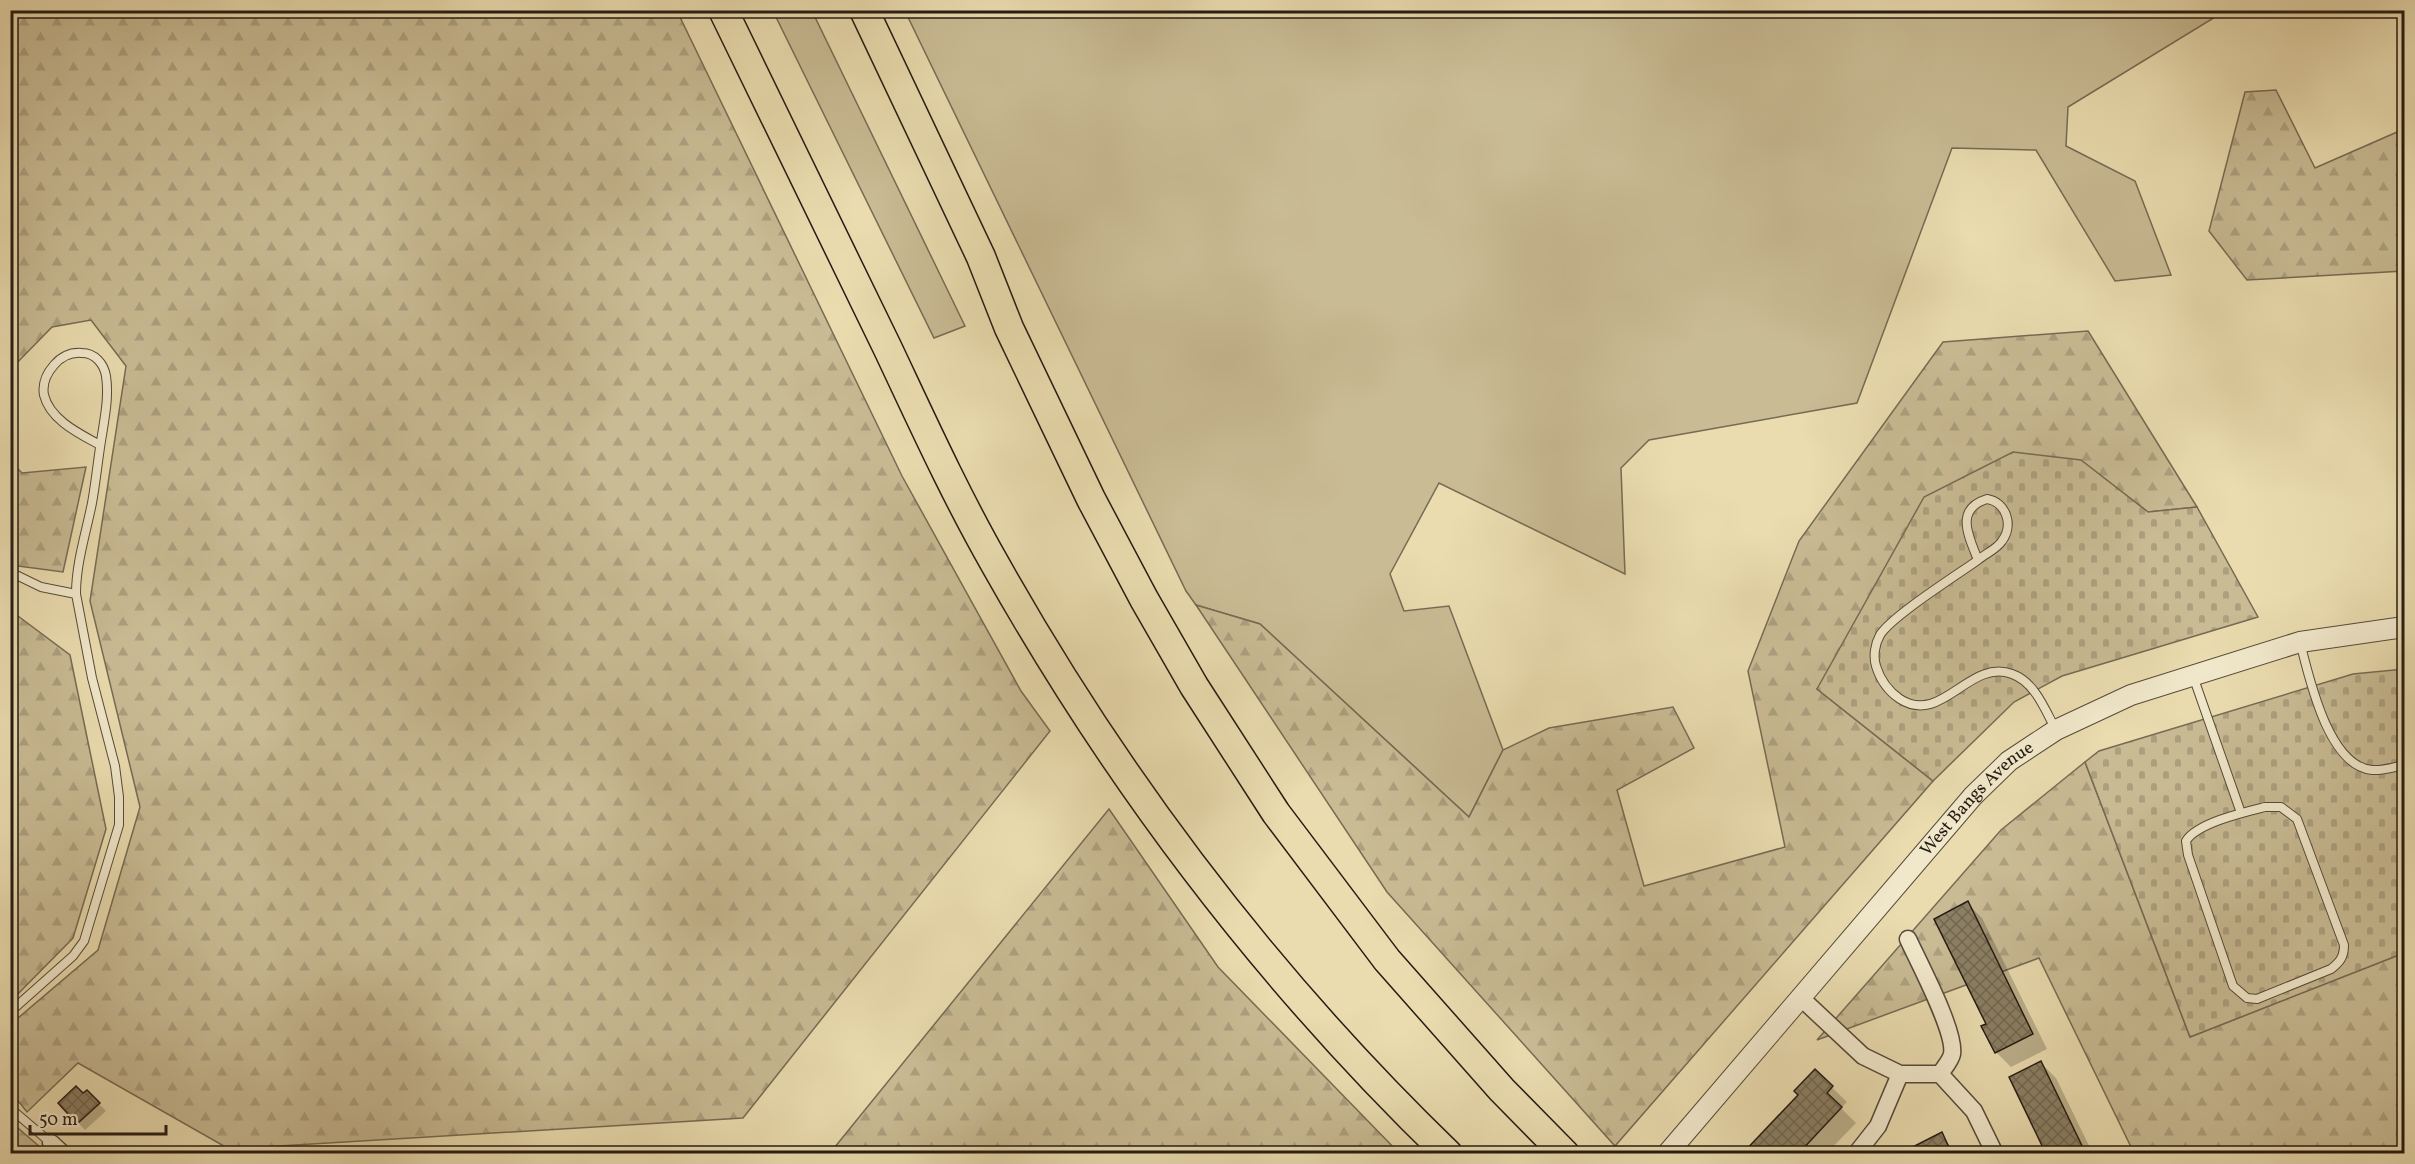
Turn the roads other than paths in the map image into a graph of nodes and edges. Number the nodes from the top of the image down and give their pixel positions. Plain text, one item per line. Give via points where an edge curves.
1 (723, 10) edge
2 (864, 10) edge
3 (100, 445) junction
4 (1978, 560) junction
5 (10, 572) edge
6 (76, 594) junction
7 (2404, 627) edge
8 (2300, 642) junction
9 (2193, 676) junction
10 (2056, 730) junction
11 (2404, 765) edge
12 (2241, 813) junction
13 (1908, 939) dead end
14 (1800, 997) junction
15 (10, 1012) edge
16 (1900, 1074) junction
17 (1940, 1074) junction
18 (10, 1108) edge
19 (57, 1148) edge
20 (1448, 1154) edge
21 (1565, 1154) edge
22 (1667, 1154) edge
23 (1856, 1154) edge
24 (1995, 1154) edge

1 - 20 highway via 963,505 1066,683 1151,810 1256,947 1374,1079
2 - 21 highway via 1086,489 1194,686 1276,813 1387,960 1502,1090
3 - 3 lane via 107,403 106,375 92,355 68,354 47,374 45,399 68,427
3 - 6 lane
4 - 4 lane via 2002,542 2007,527 2007,515 1994,500 1977,502 1967,518
4 - 10 lane via 1887,627 1875,650 1879,675 1898,698 1921,705 1946,698 1986,672 2012,673 2030,686
5 - 6 lane via 41,587
6 - 15 lane via 115,766 119,825 84,941 73,956
7 - 8 street, West Bangs Avenue
8 - 9 street, West Bangs Avenue
8 - 11 lane via 2336,747 2352,763 2371,770
9 - 10 street, West Bangs Avenue via 2101,706
9 - 12 lane
10 - 14 street, West Bangs Avenue via 2009,761 1972,796
12 - 12 lane via 2199,829 2186,841 2233,986 2247,998 2257,999 2331,969 2340,962 2344,945 2297,819 2276,806
13 - 17 street via 1953,1046 1952,1056
14 - 16 street via 1863,1056
14 - 22 street, West Bangs Avenue
16 - 17 street
16 - 23 street via 1878,1126
17 - 24 street via 1974,1111
18 - 19 lane

